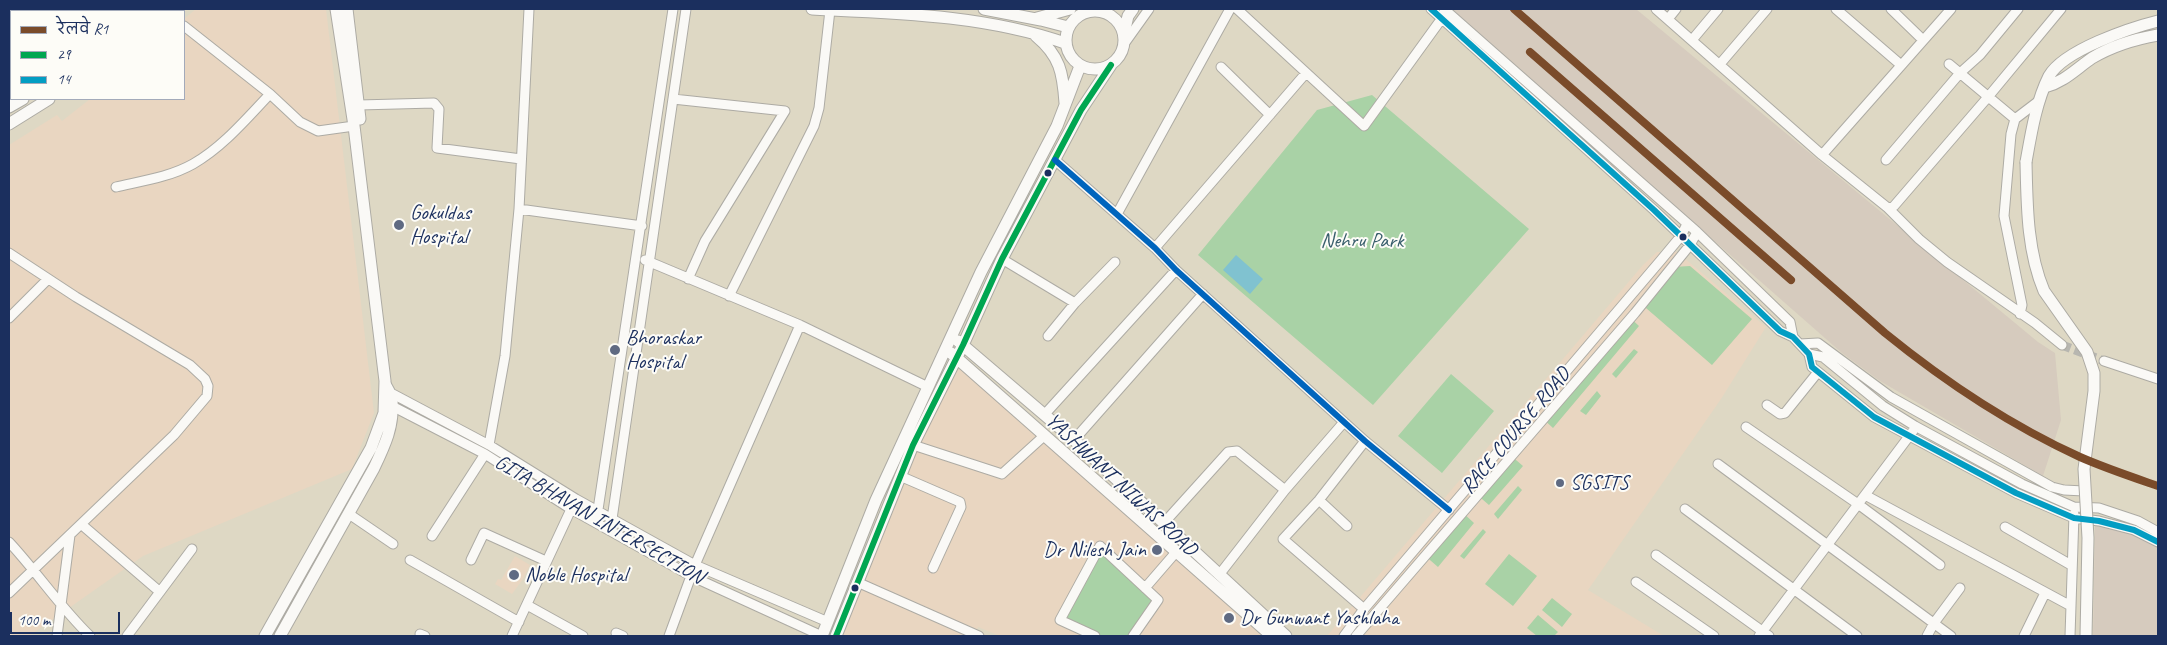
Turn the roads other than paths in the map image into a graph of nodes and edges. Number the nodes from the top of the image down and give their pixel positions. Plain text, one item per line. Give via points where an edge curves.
1 (336, 9) edge
2 (347, 9) edge
3 (529, 9) edge
4 (673, 9) edge
5 (686, 9) edge
6 (812, 9) edge
7 (984, 9) edge
8 (1070, 9) edge
9 (1133, 9) edge
10 (1149, 9) edge
11 (1230, 9) edge
12 (1237, 9) edge
13 (1431, 9) edge
14 (1656, 9) edge
15 (1676, 9) edge
16 (1718, 9) edge
17 (1767, 9) edge
18 (1836, 9) edge
19 (1891, 9) edge
20 (1950, 9) edge
21 (2018, 9) edge
22 (2061, 9) edge
23 (830, 10) edge
24 (1097, 10) edge
25 (1444, 13) edge
26 (1035, 18) junction
27 (1668, 19) junction
28 (2158, 21) edge
29 (185, 27) edge
30 (1068, 27) junction
31 (1032, 33) junction
32 (2158, 35) edge
33 (1124, 39) junction
34 (1692, 40) junction
35 (1923, 40) junction
36 (1065, 43) junction
37 (1720, 64) junction
38 (1949, 64) dead end
39 (1111, 65) junction
40 (1901, 65) junction
41 (1080, 66) junction
42 (1221, 67) dead end
43 (1306, 73) junction
44 (1960, 73) junction
45 (2045, 87) junction
46 (270, 94) junction
47 (1988, 97) junction
48 (673, 99) junction
49 (22, 100) edge
50 (47, 100) edge
51 (2040, 100) junction
52 (359, 104) junction
53 (9, 107) edge
54 (1065, 107) junction
55 (1270, 115) junction
56 (2015, 119) junction
57 (9, 124) edge
58 (354, 126) junction
59 (1822, 154) junction
60 (521, 159) junction
61 (1055, 160) junction
62 (1886, 160) dead end
63 (116, 188) dead end
64 (1888, 208) junction
65 (519, 209) junction
66 (1117, 214) junction
67 (1687, 224) junction
68 (642, 226) junction
69 (1696, 232) junction
70 (1681, 236) junction
71 (1690, 245) junction
72 (1155, 248) junction
73 (9, 253) edge
74 (637, 258) junction
75 (1002, 260) junction
76 (650, 261) junction
77 (1115, 262) dead end
78 (1176, 270) junction
79 (48, 279) junction
80 (688, 279) junction
81 (1204, 294) junction
82 (729, 296) junction
83 (1075, 303) junction
84 (2020, 314) junction
85 (9, 318) edge
86 (800, 325) junction
87 (1048, 336) dead end
88 (952, 337) junction
89 (1793, 337) junction
90 (1800, 344) junction
91 (963, 345) junction
92 (2062, 345) tunnel mouth
93 (945, 349) junction
94 (1809, 354) junction
95 (956, 358) junction
96 (2104, 361) tunnel mouth
97 (1818, 372) junction
98 (2158, 379) edge
99 (928, 387) junction
100 (388, 393) junction
101 (1767, 405) dead end
102 (392, 406) junction
103 (1045, 414) junction
104 (1344, 422) junction
105 (1916, 426) junction
106 (1746, 427) dead end
107 (1045, 435) junction
108 (1910, 436) junction
109 (1074, 440) junction
110 (1365, 441) junction
111 (489, 445) junction
112 (913, 445) junction
113 (484, 454) junction
114 (1718, 464) dead end
115 (900, 476) junction
116 (1285, 490) junction
117 (2084, 491) junction
118 (1864, 495) junction
119 (576, 499) junction
120 (1318, 500) junction
121 (1858, 504) junction
122 (2074, 507) junction
123 (572, 509) junction
124 (1685, 509) dead end
125 (1449, 510) junction
126 (599, 512) junction
127 (349, 514) junction
128 (2074, 518) junction
129 (612, 519) junction
130 (596, 523) junction
131 (81, 524) junction
132 (1163, 524) junction
133 (1347, 526) dead end
134 (2005, 527) dead end
135 (608, 530) junction
136 (2158, 532) edge
137 (70, 535) junction
138 (432, 536) dead end
139 (9, 542) edge
140 (2158, 542) edge
141 (393, 544) dead end
142 (1828, 544) junction
143 (192, 549) dead end
144 (1177, 551) junction
145 (1656, 554) dead end
146 (410, 560) dead end
147 (471, 560) dead end
148 (546, 561) junction
149 (695, 565) junction
150 (1940, 565) dead end
151 (2071, 565) junction
152 (933, 568) dead end
153 (34, 569) junction
154 (1219, 575) junction
155 (691, 576) junction
156 (857, 582) junction
157 (1636, 582) dead end
158 (1145, 588) junction
159 (1960, 588) dead end
160 (1795, 589) junction
161 (160, 592) junction
162 (9, 593) edge
163 (2045, 593) junction
164 (62, 605) junction
165 (526, 605) junction
166 (2070, 605) junction
167 (1364, 609) junction
168 (823, 620) junction
169 (519, 622) junction
170 (1934, 623) junction
171 (819, 634) edge
172 (1764, 635) edge
173 (57, 636) edge
174 (90, 636) edge
175 (127, 636) edge
176 (265, 636) edge
177 (280, 636) edge
178 (512, 636) edge
179 (583, 636) edge
180 (669, 636) edge
181 (836, 636) edge
182 (979, 636) edge
183 (1095, 636) edge
184 (1133, 636) edge
185 (1272, 636) edge
186 (1287, 636) edge
187 (1296, 636) edge
188 (1344, 636) edge
189 (1356, 636) edge
190 (1714, 636) edge
191 (1857, 636) edge
192 (1927, 636) edge
193 (1951, 636) edge
194 (2024, 636) edge
195 (2070, 636) edge
196 (2086, 636) edge

1 - 58 main road
2 - 52 main road
3 - 60 street
4 - 68 street
5 - 48 street
6 - 23 main road
7 - 26 main road
8 - 26 main road
9 - 33 main road via 1128,16
10 - 33 street
11 - 66 street
12 - 43 street
13 - 25 street
14 - 27 street
15 - 27 street
16 - 34 street
17 - 37 street
18 - 40 street
19 - 35 street
20 - 35 street
21 - 44 street via 1980,55
22 - 47 street
23 - 31 main road via 974,20
23 - 82 street via 814,126
24 - 30 main road via 1080,14
24 - 33 main road via 1119,23
25 - 43 street via 1364,126
25 - 67 street
25 - 70 street
26 - 30 main road
27 - 34 street
28 - 45 main road via 2114,34 2080,50 2050,75
29 - 46 street
30 - 36 main road
31 - 36 main road
31 - 54 main road via 1049,48 1059,63
32 - 45 main road via 2120,44 2092,58 2059,84
33 - 39 main road via 1120,55
34 - 37 street
35 - 40 street
36 - 41 main road via 1068,54
37 - 59 street
38 - 44 street
39 - 41 main road via 1099,70
39 - 61 main road
40 - 59 street
41 - 54 main road
42 - 55 street
43 - 55 street
44 - 47 street
44 - 62 street
45 - 51 main road
46 - 58 street via 300,122 318,131
46 - 63 street via 226,139 194,164
47 - 56 street
47 - 64 street via 1894,206
48 - 76 street
48 - 80 street via 785,111 705,242
49 - 53 main road
50 - 57 main road
51 - 56 street
51 - 117 main road, bridge via 2026,162 2032,248 2044,291 2087,352 2094,373
52 - 60 street via 434,103 439,109 437,148
52 - 100 main road
54 - 88 main road via 1046,150 980,272
55 - 72 street
56 - 84 street via 2004,216 2022,305
58 - 100 main road
59 - 64 street
60 - 65 street
61 - 66 street
61 - 75 main road
64 - 84 street via 1947,262
65 - 68 street
65 - 111 street via 505,356
66 - 72 street
67 - 69 street
67 - 70 street, RACE COURSE ROAD
68 - 74 street
69 - 71 street, RACE COURSE ROAD
69 - 89 street via 1790,322
70 - 71 street
70 - 125 street, RACE COURSE ROAD
71 - 89 street via 1780,332
71 - 189 street, RACE COURSE ROAD
72 - 78 street
73 - 79 street
74 - 76 street
74 - 126 street
75 - 83 street
75 - 91 main road
76 - 80 street
76 - 129 street
77 - 83 street
78 - 81 street
78 - 103 street
79 - 85 street
79 - 131 street via 190,366 208,386 207,396 174,435
80 - 82 street
81 - 104 street
81 - 109 street
82 - 86 street
83 - 87 street
84 - 92 street
86 - 99 street
86 - 149 street
88 - 91 main road, YASHWANT NIWAS ROAD
88 - 93 main road
89 - 90 street
90 - 94 street
90 - 117 street via 1818,343 1891,397 2052,487
91 - 95 main road
91 - 103 main road, YASHWANT NIWAS ROAD
93 - 95 main road, YASHWANT NIWAS ROAD
93 - 99 main road
94 - 97 street via 1812,368
94 - 105 street via 1823,357 1883,406
95 - 107 main road, YASHWANT NIWAS ROAD
95 - 112 main road
96 - 98 street
97 - 101 street via 1785,413 1780,414
97 - 108 street via 1874,417
99 - 168 main road
100 - 102 main road
100 - 111 street
100 - 176 main road via 371,448
102 - 113 street, GITA BHAVAN INTERSECTION
102 - 127 main road via 392,426 387,440
103 - 109 main road, YASHWANT NIWAS ROAD
104 - 110 street
104 - 116 street
105 - 108 street
105 - 122 street via 2022,484
106 - 121 street
107 - 112 street via 1002,474
107 - 144 main road, YASHWANT NIWAS ROAD
108 - 118 street
108 - 128 street via 2016,493
109 - 132 main road, YASHWANT NIWAS ROAD
110 - 120 street
110 - 125 street
111 - 119 street
112 - 115 main road
113 - 123 street, GITA BHAVAN INTERSECTION
113 - 138 street
114 - 142 street
115 - 152 street via 960,502 961,507
115 - 156 main road
116 - 132 street via 1233,450
116 - 154 street
117 - 196 main road, bridge via 2088,538
118 - 121 street
118 - 163 street
119 - 123 street
119 - 126 street
120 - 133 street
120 - 167 street via 1283,539
121 - 142 street
121 - 150 street
122 - 128 street
122 - 136 street via 2099,508 2138,521
123 - 130 street, GITA BHAVAN INTERSECTION
123 - 148 street
124 - 160 street
125 - 167 street, RACE COURSE ROAD
126 - 129 street
126 - 130 street
127 - 141 street
127 - 177 main road
128 - 140 street via 2134,530
128 - 151 street
129 - 135 street
129 - 149 street
130 - 135 street, GITA BHAVAN INTERSECTION
131 - 137 street
131 - 161 street
132 - 154 main road, YASHWANT NIWAS ROAD
134 - 151 street
135 - 155 street, GITA BHAVAN INTERSECTION
137 - 153 street
137 - 164 street
139 - 153 street
142 - 160 street
142 - 170 street
143 - 161 street
144 - 158 street
144 - 185 main road, YASHWANT NIWAS ROAD
145 - 172 street
146 - 169 street
147 - 148 street via 484,533
148 - 165 street
149 - 168 street
151 - 166 street
153 - 162 street
153 - 164 street
154 - 186 main road, YASHWANT NIWAS ROAD
155 - 171 street, GITA BHAVAN INTERSECTION
155 - 180 street
156 - 181 main road
156 - 182 street
157 - 190 street
158 - 183 street via 1100,546 1060,620
158 - 184 street via 1158,600
159 - 170 street
160 - 172 street
160 - 191 street
161 - 175 street
163 - 166 street
163 - 194 street
164 - 173 street
164 - 174 street
165 - 169 street
165 - 179 street
166 - 195 street
167 - 188 street, RACE COURSE ROAD
168 - 171 main road
169 - 178 street
170 - 192 street
170 - 193 street
186 - 187 main road

